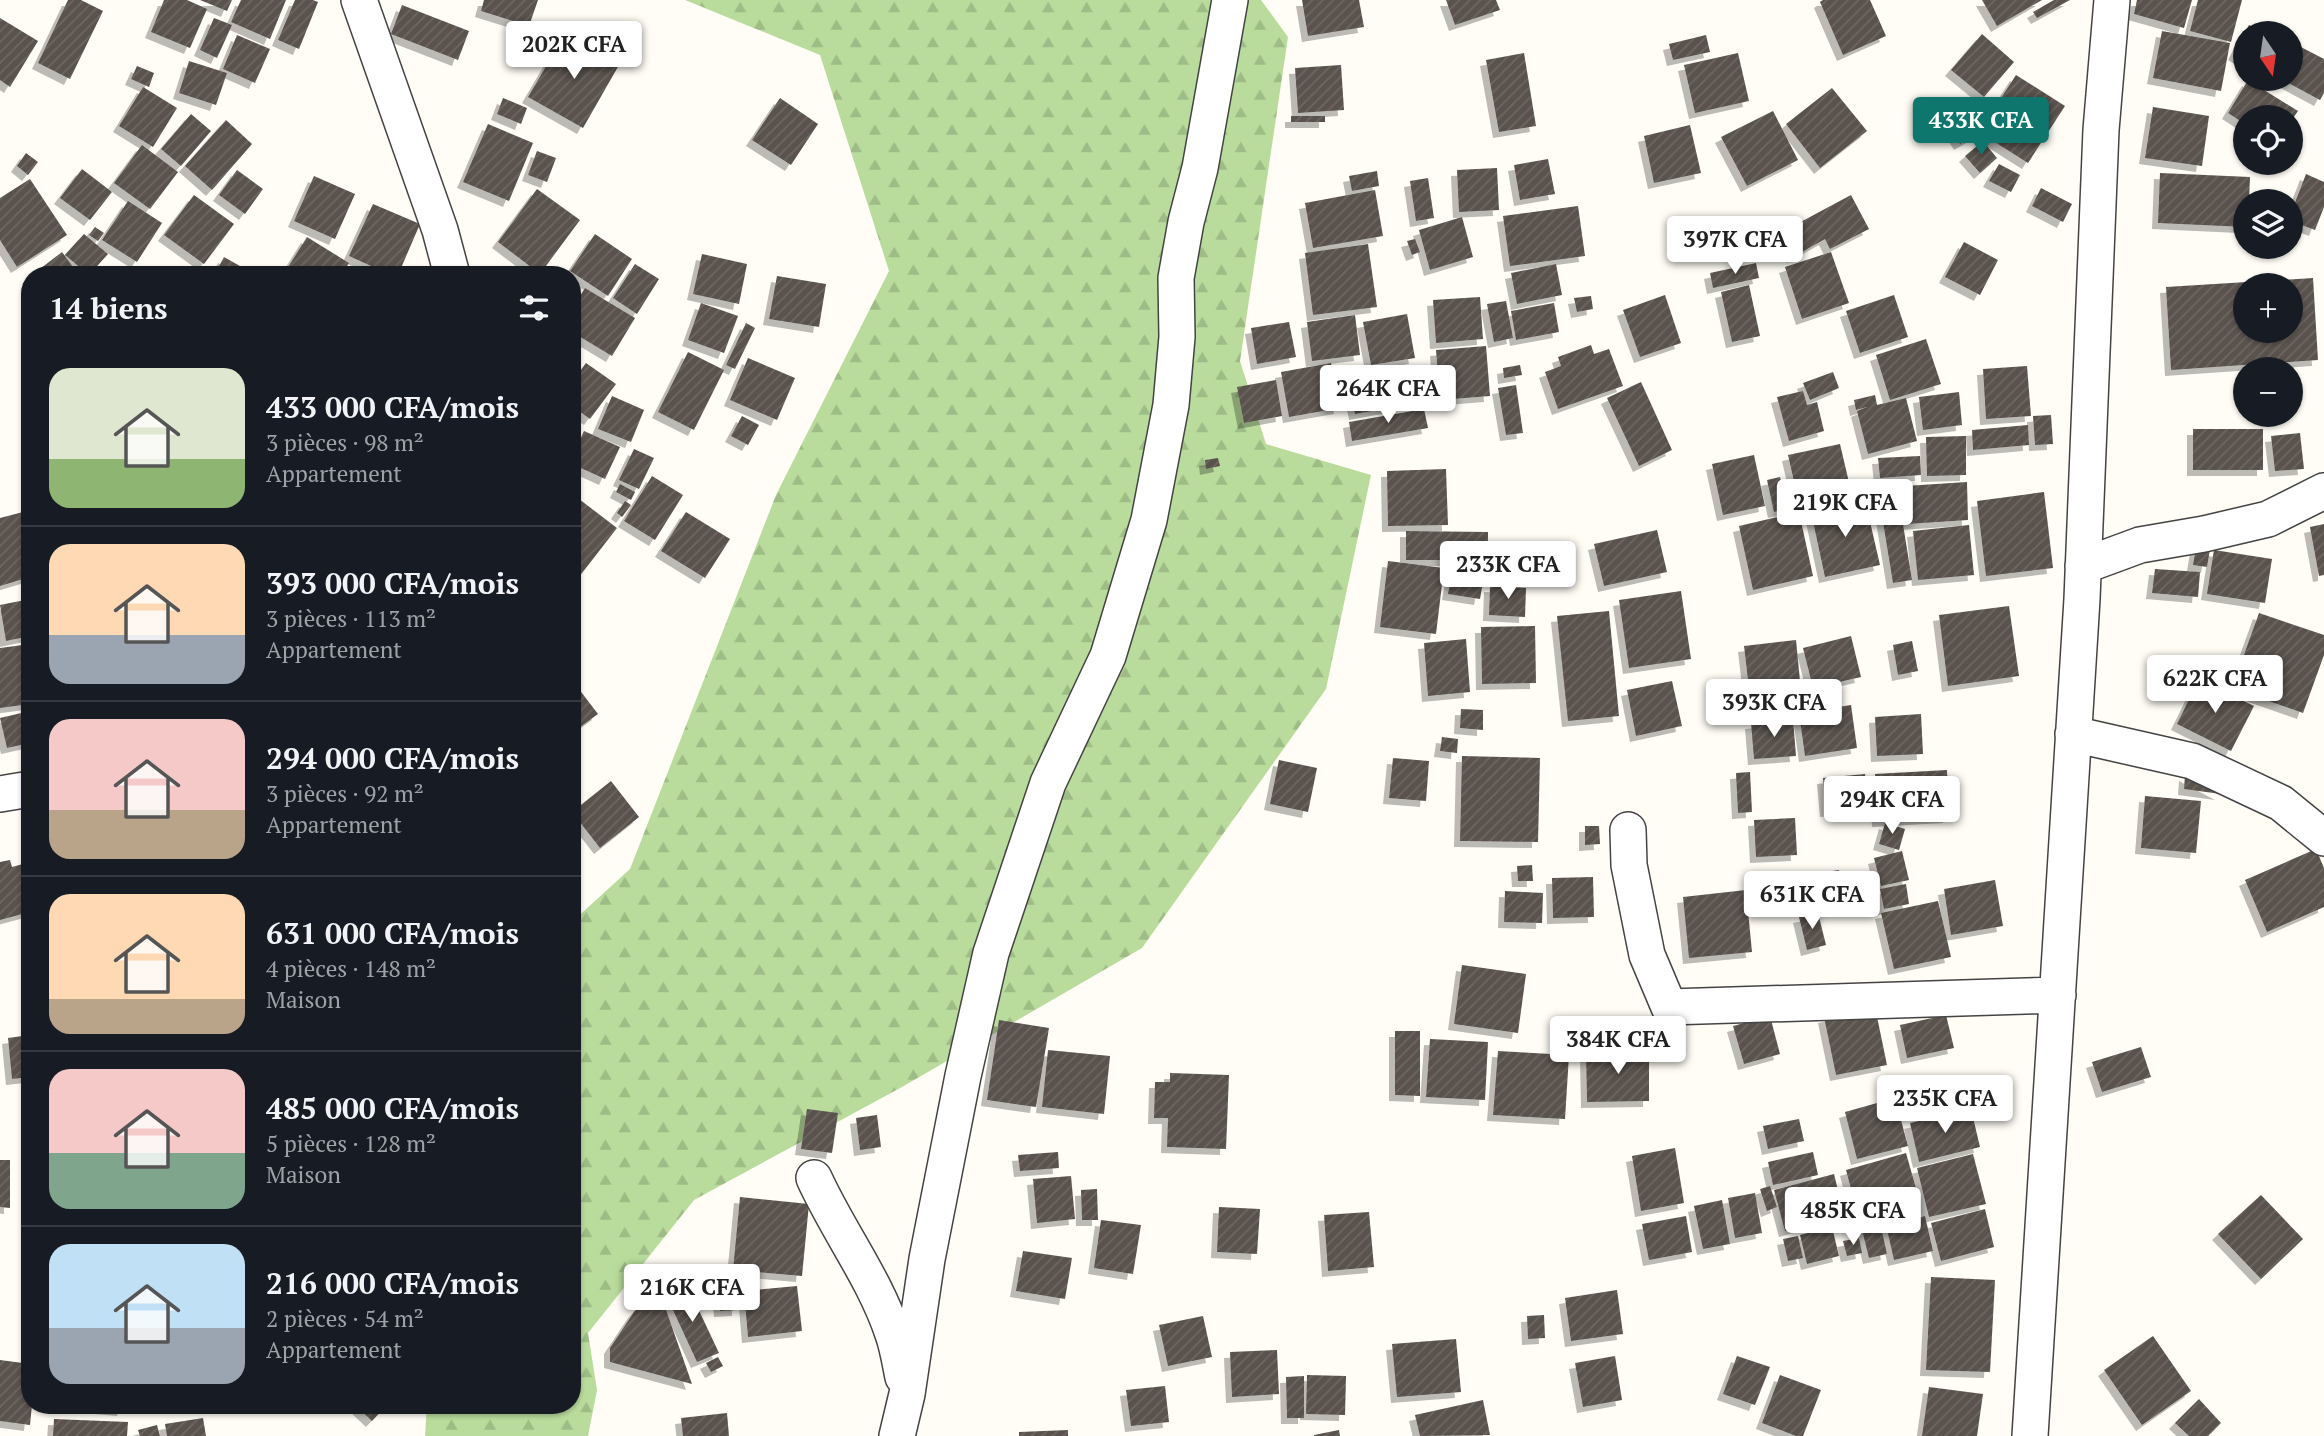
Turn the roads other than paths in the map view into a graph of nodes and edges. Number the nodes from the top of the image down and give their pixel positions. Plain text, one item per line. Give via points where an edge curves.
1 (359, 0) edge
2 (1230, 0) edge
3 (2112, 0) edge
4 (450, 266) edge
5 (2324, 491) edge
6 (2083, 566) junction
7 (2073, 734) junction
8 (21, 790) edge
9 (0, 794) edge
10 (1628, 831) dead end
11 (2324, 838) edge
12 (2058, 995) junction
13 (814, 1178) dead end
14 (907, 1394) junction
15 (897, 1436) edge
16 (2030, 1436) edge

1 - 4 street
2 - 14 street via 1176,278 1171,405 1149,520 1108,656 1048,783 991,953 927,1259
3 - 6 street via 2101,130
5 - 6 street via 2268,519 2140,545
6 - 7 street
7 - 11 street via 2192,761 2281,803
7 - 12 street
8 - 9 street
10 - 12 street via 1629,865 1647,955 1669,1007
12 - 16 street
13 - 14 street via 872,1284 893,1334
14 - 15 street

